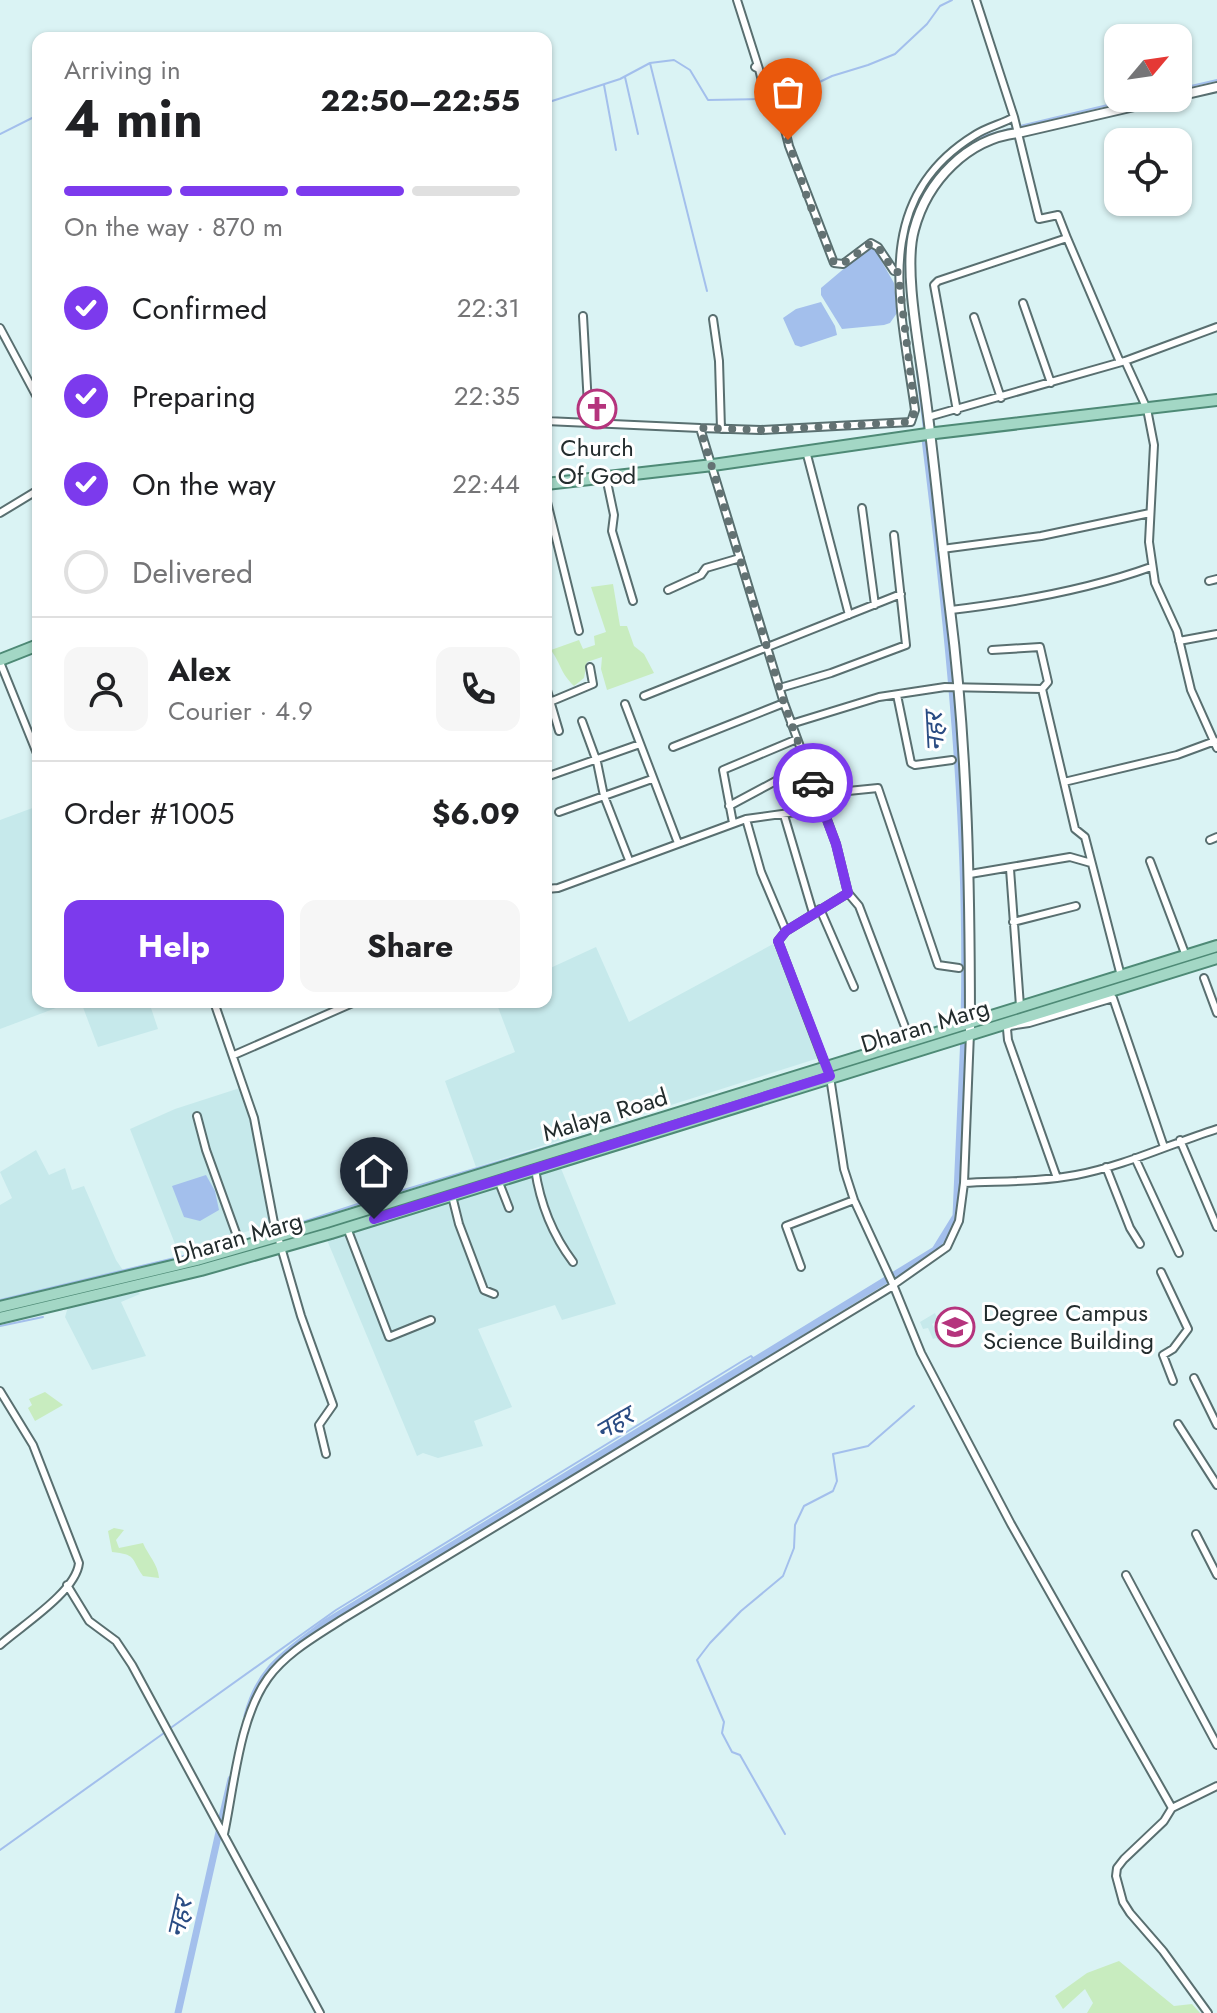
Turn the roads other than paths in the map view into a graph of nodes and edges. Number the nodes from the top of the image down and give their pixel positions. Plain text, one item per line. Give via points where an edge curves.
1 (737, 0) edge
2 (976, 0) edge
3 (1217, 87) edge
4 (1192, 93) edge
5 (1109, 112) edge
6 (1014, 117) junction
7 (1018, 133) junction
8 (1067, 238) junction
9 (898, 272) junction
10 (1023, 303) dead end
11 (583, 316) dead end
12 (974, 317) dead end
13 (713, 319) dead end
14 (1217, 327) edge
15 (0, 328) edge
16 (1122, 362) junction
17 (1051, 383) junction
18 (32, 388) edge
19 (1001, 398) junction
20 (1217, 400) edge
21 (1147, 409) junction
22 (957, 411) junction
23 (928, 417) junction
24 (552, 421) edge
25 (589, 423) junction
26 (700, 428) junction
27 (721, 429) junction
28 (930, 434) junction
29 (806, 451) junction
30 (713, 465) junction
31 (606, 477) junction
32 (552, 483) edge
33 (32, 494) edge
34 (862, 508) dead end
35 (0, 513) edge
36 (1150, 513) junction
37 (552, 522) edge
38 (894, 535) dead end
39 (942, 549) junction
40 (740, 558) junction
41 (1151, 567) junction
42 (668, 590) dead end
43 (901, 594) junction
44 (633, 601) dead end
45 (875, 605) junction
46 (951, 610) junction
47 (849, 615) junction
48 (579, 631) dead end
49 (1217, 634) edge
50 (1179, 641) junction
51 (766, 647) junction
52 (32, 650) edge
53 (992, 650) dead end
54 (0, 661) edge
55 (590, 667) dead end
56 (958, 686) junction
57 (780, 688) junction
58 (1042, 689) junction
59 (897, 695) junction
60 (644, 696) dead end
61 (552, 701) edge
62 (784, 703) junction
63 (625, 704) dead end
64 (552, 708) edge
65 (582, 721) dead end
66 (791, 724) junction
67 (1214, 730) edge
68 (559, 731) dead end
69 (797, 739) junction
70 (32, 741) edge
71 (640, 744) junction
72 (1216, 744) edge
73 (673, 747) dead end
74 (596, 759) junction
75 (952, 760) dead end
76 (552, 775) edge
77 (785, 776) dead end
78 (652, 779) junction
79 (1064, 782) junction
80 (818, 794) junction
81 (604, 796) junction
82 (821, 802) junction
83 (729, 806) junction
84 (559, 812) dead end
85 (784, 815) junction
86 (746, 819) junction
87 (733, 823) junction
88 (678, 843) junction
89 (629, 860) junction
90 (1150, 861) dead end
91 (1091, 863) junction
92 (1010, 869) junction
93 (970, 874) junction
94 (552, 888) edge
95 (848, 893) junction
96 (1076, 906) dead end
97 (816, 911) junction
98 (1013, 922) junction
99 (786, 931) junction
100 (1217, 946) edge
101 (1186, 956) junction
102 (1217, 958) edge
103 (959, 968) dead end
104 (1204, 978) dead end
105 (1122, 981) junction
106 (854, 987) dead end
107 (1020, 1006) junction
108 (216, 1008) edge
109 (341, 1008) edge
110 (1217, 1013) edge
111 (970, 1027) junction
112 (910, 1040) junction
113 (234, 1055) junction
114 (828, 1071) junction
115 (197, 1116) dead end
116 (1217, 1129) edge
117 (1180, 1140) junction
118 (1164, 1147) junction
119 (1135, 1158) junction
120 (1106, 1167) junction
121 (535, 1169) junction
122 (1057, 1178) junction
123 (498, 1180) junction
124 (964, 1183) junction
125 (449, 1190) junction
126 (854, 1200) junction
127 (509, 1208) dead end
128 (1217, 1227) edge
129 (347, 1228) junction
130 (280, 1242) junction
131 (1140, 1244) dead end
132 (241, 1247) junction
133 (1179, 1253) dead end
134 (573, 1262) dead end
135 (801, 1267) dead end
136 (179, 1270) junction
137 (1161, 1272) dead end
138 (892, 1282) junction
139 (494, 1294) dead end
140 (0, 1307) edge
141 (0, 1318) edge
142 (431, 1320) dead end
143 (1194, 1378) dead end
144 (1173, 1381) dead end
145 (0, 1391) edge
146 (1178, 1424) dead end
147 (1217, 1425) edge
148 (326, 1454) dead end
149 (1217, 1485) edge
150 (1196, 1534) dead end
151 (1126, 1575) dead end
152 (1217, 1575) edge
153 (67, 1585) junction
154 (0, 1645) edge
155 (1217, 1745) edge
156 (1217, 1786) edge
157 (1172, 1808) junction
158 (224, 1834) junction
159 (320, 2013) edge
160 (1208, 2013) edge

1 - 9 street via 767,101 778,102 789,146 834,263 843,264 871,243
2 - 6 street
3 - 4 street
5 - 7 street
6 - 7 street
6 - 9 street via 977,133 933,171 905,218
7 - 8 street via 1039,219 1058,215
7 - 23 street via 997,135 952,164 936,182 913,231 913,295
8 - 16 street
8 - 22 street via 934,285
9 - 27 street via 915,410 911,422
10 - 17 street
11 - 25 street
12 - 19 street
13 - 27 street
14 - 16 street
15 - 18 street
16 - 17 street
16 - 21 street
17 - 19 street
19 - 22 street
20 - 21 main road
21 - 28 main road
21 - 36 street via 1154,445
22 - 23 street
23 - 28 street
24 - 25 street
25 - 26 street
26 - 27 street
26 - 30 street
28 - 29 main road
28 - 39 street
29 - 30 main road
29 - 47 street
30 - 31 main road
30 - 40 street
31 - 32 main road
31 - 44 street via 612,531
33 - 35 street
34 - 45 street
36 - 39 street via 1041,536
36 - 41 street
37 - 48 street
38 - 43 street
39 - 46 street
40 - 42 street via 706,568
40 - 51 street
41 - 46 street via 1100,583
41 - 50 street
43 - 45 street
43 - 57 street via 906,645
45 - 47 street
46 - 56 street
47 - 51 street
49 - 50 street
50 - 67 street via 1191,690
51 - 57 street
51 - 60 street
52 - 54 main road
53 - 58 street via 1040,647 1048,682
54 - 70 street
55 - 61 street via 593,684
56 - 58 street
56 - 59 street
56 - 93 street
57 - 62 street
58 - 79 street
59 - 66 street
59 - 75 street via 911,763
62 - 66 street
62 - 73 street
63 - 71 street
64 - 68 street
65 - 74 street
66 - 69 street
67 - 72 street
69 - 80 street
69 - 83 street via 723,770
71 - 74 street
71 - 78 street
72 - 79 street
74 - 76 street
74 - 81 street
77 - 83 street
78 - 81 street
78 - 88 street
79 - 91 street via 1075,829 1085,837
80 - 82 street
80 - 103 street via 878,788 938,965
81 - 84 street
81 - 89 street
82 - 85 street via 818,809
82 - 95 street
83 - 87 street
85 - 86 street
85 - 97 street
86 - 87 street
86 - 99 street
87 - 88 street
88 - 89 street
89 - 94 street
90 - 101 street
91 - 92 street via 1070,857
91 - 105 street
92 - 93 street
92 - 98 street
93 - 111 street
95 - 97 street
95 - 112 street via 859,906
96 - 98 street
97 - 99 street
97 - 106 street
98 - 107 street
99 - 114 street via 778,941
100 - 101 main road, Malaya Road
101 - 105 main road, Malaya Road
102 - 105 main road, Dharan Marg
104 - 110 street
105 - 107 main road, Malaya Road
105 - 111 main road, Dharan Marg
107 - 111 main road, Malaya Road
108 - 113 street
109 - 113 street
111 - 112 main road, Malaya Road
111 - 114 main road, Dharan Marg
111 - 124 street
112 - 114 main road, Malaya Road
113 - 130 street via 254,1118
114 - 121 main road, Dharan Marg
114 - 125 main road, Malaya Road
114 - 126 street
115 - 132 street
116 - 117 street
117 - 118 street
117 - 128 street
118 - 119 street
118 - 122 street via 1113,998 1010,1026 1008,1040
119 - 120 street
119 - 133 street
120 - 122 street
120 - 131 street
121 - 123 main road, Dharan Marg
121 - 134 street via 539,1196
122 - 124 street
123 - 125 main road, Dharan Marg
123 - 127 street
124 - 138 street via 959,1221 947,1247
125 - 129 main road, Dharan Marg
125 - 130 main road, Malaya Road
125 - 139 street via 484,1290
126 - 135 street via 786,1226
126 - 138 street
129 - 130 main road, Dharan Marg
129 - 142 street via 389,1337
130 - 132 main road, Malaya Road
130 - 136 main road, Dharan Marg
130 - 148 street via 333,1405 319,1425
132 - 136 main road, Malaya Road
136 - 140 main road, Malaya Road
136 - 141 main road, Dharan Marg
137 - 144 street via 1188,1329 1163,1355
138 - 157 street via 921,1353 1011,1524
138 - 158 street via 341,1620 286,1659 268,1678 252,1710
143 - 147 street
145 - 153 street via 33,1445 69,1534 79,1563
146 - 149 street
150 - 152 street
151 - 155 street
153 - 154 street
153 - 158 street via 89,1621 116,1641 132,1665
156 - 157 street
157 - 160 street via 1124,1859 1116,1876 1130,1913
158 - 159 street

